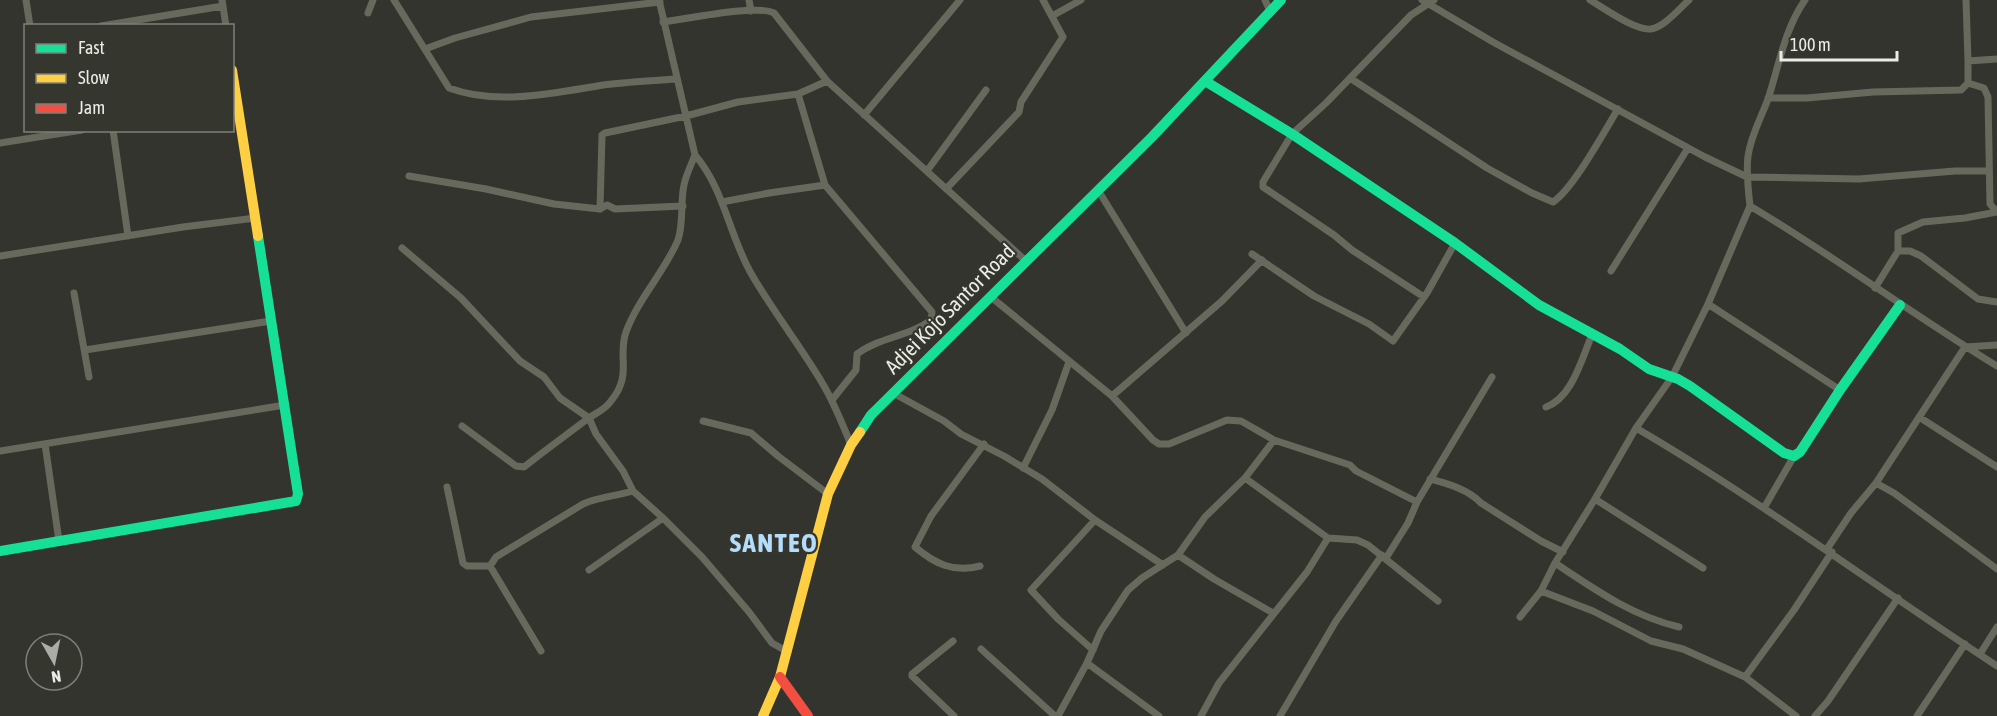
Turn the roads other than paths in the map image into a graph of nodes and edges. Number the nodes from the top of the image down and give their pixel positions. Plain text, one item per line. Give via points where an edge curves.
1 (26, 0) edge
2 (373, 0) edge
3 (394, 0) edge
4 (749, 0) edge
5 (960, 0) edge
6 (1044, 0) edge
7 (1081, 0) edge
8 (1265, 0) edge
9 (1281, 0) edge
10 (1590, 0) edge
11 (1689, 0) edge
12 (1805, 0) edge
13 (1966, 0) edge
14 (660, 1) edge
15 (1428, 1) edge
16 (223, 3) edge
17 (751, 10) junction
18 (1270, 11) junction
19 (368, 13) dead end
20 (1052, 16) junction
21 (663, 22) junction
22 (30, 24) edge
23 (112, 24) edge
24 (226, 24) edge
25 (425, 49) junction
26 (1997, 59) edge
27 (1968, 61) junction
28 (1350, 78) junction
29 (676, 79) junction
30 (827, 81) junction
31 (1204, 81) junction
32 (1968, 83) junction
33 (986, 90) dead end
34 (798, 94) junction
35 (1768, 98) junction
36 (235, 107) edge
37 (1618, 109) junction
38 (864, 114) junction
39 (686, 116) junction
40 (1993, 126) edge
41 (113, 132) edge
42 (46, 133) edge
43 (1292, 134) junction
44 (0, 143) edge
45 (1689, 148) junction
46 (695, 155) junction
47 (927, 171) junction
48 (1988, 171) junction
49 (409, 176) dead end
50 (1747, 177) junction
51 (825, 185) junction
52 (946, 189) junction
53 (1098, 190) junction
54 (722, 202) junction
55 (683, 206) junction
56 (1750, 206) junction
57 (600, 209) junction
58 (1997, 212) edge
59 (256, 218) junction
60 (128, 236) junction
61 (1455, 243) junction
62 (402, 248) dead end
63 (1898, 251) junction
64 (1252, 254) dead end
65 (0, 256) edge
66 (1262, 260) junction
67 (1026, 261) junction
68 (1611, 272) dead end
69 (1875, 288) junction
70 (74, 293) dead end
71 (991, 297) junction
72 (1424, 297) junction
73 (1997, 302) edge
74 (1708, 304) junction
75 (1900, 305) junction
76 (271, 321) junction
77 (1186, 333) junction
78 (1592, 336) junction
79 (1997, 345) edge
80 (1965, 346) junction
81 (85, 350) junction
82 (1069, 362) junction
83 (1997, 366) edge
84 (89, 377) dead end
85 (1492, 377) dead end
86 (1672, 377) junction
87 (1840, 390) junction
88 (893, 393) junction
89 (1113, 396) junction
90 (832, 400) junction
91 (285, 405) junction
92 (1546, 407) dead end
93 (589, 417) junction
94 (1919, 417) junction
95 (703, 421) dead end
96 (462, 426) dead end
97 (1636, 428) junction
98 (1274, 440) junction
99 (45, 444) junction
100 (851, 444) junction
101 (984, 444) junction
102 (0, 451) edge
103 (1794, 456) junction
104 (1997, 467) edge
105 (1023, 468) junction
106 (1245, 478) junction
107 (1430, 479) junction
108 (1876, 483) junction
109 (447, 487) dead end
110 (633, 491) junction
111 (828, 494) junction
112 (1595, 499) junction
113 (1417, 502) junction
114 (1764, 508) junction
115 (663, 518) junction
116 (1095, 520) junction
117 (1328, 538) junction
118 (59, 541) junction
119 (0, 551) edge
120 (1829, 551) junction
121 (1563, 552) junction
122 (1178, 555) junction
123 (1384, 556) junction
124 (1555, 563) junction
125 (1163, 565) junction
126 (490, 566) junction
127 (980, 566) dead end
128 (1703, 568) dead end
129 (1997, 569) edge
130 (589, 570) dead end
131 (1541, 591) junction
132 (1898, 598) junction
133 (1438, 601) dead end
134 (1273, 613) junction
135 (1520, 617) dead end
136 (1678, 627) dead end
137 (1997, 627) edge
138 (953, 641) dead end
139 (1965, 644) junction
140 (981, 649) dead end
141 (1093, 650) junction
142 (542, 651) dead end
143 (788, 652) junction
144 (1980, 654) junction
145 (1087, 663) junction
146 (1997, 666) edge
147 (780, 677) junction
148 (1745, 677) junction
149 (764, 716) edge
150 (808, 716) edge
151 (954, 716) edge
152 (1056, 716) edge
153 (1159, 716) edge
154 (1201, 716) edge
155 (1280, 716) edge
156 (1796, 716) edge
157 (1815, 716) edge
158 (1917, 716) edge

1 - 22 street
2 - 19 street
3 - 25 street
4 - 17 street
5 - 38 street
6 - 20 street
7 - 20 street
8 - 18 street
9 - 18 street, Adjei Kojo Santor Road
10 - 11 street via 1642,28 1652,29
12 - 35 street via 1780,52
13 - 27 street
14 - 21 street
14 - 25 street via 531,16
15 - 28 street
15 - 37 street via 1493,42
16 - 23 street
16 - 24 street
17 - 21 street
17 - 30 street via 774,13
18 - 31 street, Adjei Kojo Santor Road
20 - 52 street via 1063,37 1021,102 1019,112
21 - 29 street
25 - 29 street via 449,88 469,95 529,96
26 - 27 street
27 - 32 street
28 - 37 street via 1487,168 1553,202
28 - 43 street
29 - 39 street
30 - 34 street
30 - 38 street
31 - 43 street
31 - 53 street, Adjei Kojo Santor Road
32 - 35 street via 1960,90
32 - 40 street via 1984,88
33 - 47 street
34 - 39 street via 738,102
34 - 51 street
35 - 50 street via 1752,138
36 - 59 street
37 - 45 street
38 - 47 street
39 - 46 street
39 - 57 street via 602,135
40 - 48 street
41 - 60 street
42 - 44 street
43 - 61 street
43 - 72 street via 1264,178 1263,187
45 - 50 street
45 - 68 street
46 - 54 street
46 - 55 street via 684,186
47 - 52 street
48 - 50 street via 1859,179
48 - 58 street via 1990,204
49 - 57 street
50 - 56 street
51 - 54 street
51 - 90 street via 932,312 931,320 922,327 867,346 857,354 856,370
52 - 67 street
53 - 67 street, Adjei Kojo Santor Road
53 - 77 street
54 - 90 street via 751,274
55 - 57 street via 615,209 607,205
55 - 93 street via 677,240 626,333 621,385 612,401
56 - 69 street
56 - 74 street
58 - 63 street via 1923,222 1898,232
59 - 60 street
59 - 76 street
60 - 65 street
61 - 72 street
61 - 78 street via 1539,305
62 - 93 street via 461,298 520,361 544,377 560,398
63 - 69 street
63 - 73 street via 1921,256 1978,299
64 - 66 street
66 - 72 street via 1314,296 1393,341
66 - 77 street
67 - 71 street, Adjei Kojo Santor Road
69 - 75 street
70 - 81 street
71 - 82 street
71 - 88 street, Adjei Kojo Santor Road
74 - 86 street
74 - 87 street
75 - 80 street
75 - 87 street
76 - 81 street
76 - 91 street
77 - 89 street
78 - 86 street via 1649,369
78 - 92 street via 1565,393 1557,403
79 - 80 street
80 - 83 street
80 - 94 street
81 - 84 street
82 - 89 street
82 - 105 street via 1052,410
85 - 107 street
86 - 97 street
86 - 103 street
87 - 103 street
88 - 100 street, Adjei Kojo Santor Road
88 - 101 street
89 - 98 street via 1159,444 1169,444 1236,419
90 - 100 street
91 - 99 street
91 - 118 street via 296,501
93 - 96 street via 524,467 516,466
93 - 110 street
94 - 104 street
94 - 108 street
95 - 111 street via 751,433
97 - 112 street
97 - 114 street
98 - 106 street
98 - 113 street via 1350,465
99 - 102 street
99 - 118 street
100 - 111 street, Adjei Kojo Santor Road
101 - 105 street
101 - 127 street via 931,516 915,547 938,564 955,569
103 - 114 street
105 - 116 street
106 - 117 street
106 - 122 street via 1205,517
107 - 113 street
107 - 121 street via 1467,492 1541,542
108 - 120 street via 1851,513
108 - 129 street
109 - 126 street via 463,563
110 - 115 street
110 - 126 street via 583,504 496,558
111 - 143 street, Adjei Kojo Santor Road
112 - 121 street
112 - 128 street
113 - 123 street via 1408,523
114 - 120 street
115 - 130 street
115 - 143 street via 702,557 772,643
116 - 125 street
116 - 141 street via 1031,590
117 - 123 street via 1357,540
117 - 134 street via 1307,572
118 - 119 street
120 - 132 street
120 - 148 street via 1794,610
121 - 124 street
122 - 125 street
122 - 134 street
123 - 133 street
123 - 155 street via 1336,621
124 - 131 street
124 - 136 street via 1617,604 1656,622
125 - 141 street via 1128,590
126 - 142 street
131 - 135 street
131 - 148 street via 1593,611 1651,641 1683,649
132 - 139 street
132 - 157 street
134 - 154 street via 1219,683
137 - 144 street
138 - 151 street via 912,676
139 - 144 street
139 - 158 street
140 - 152 street
141 - 145 street
143 - 147 street, Adjei Kojo Santor Road
144 - 146 street
145 - 152 street
145 - 153 street
147 - 149 street, Adjei Kojo Santor Road
147 - 150 street
148 - 156 street

